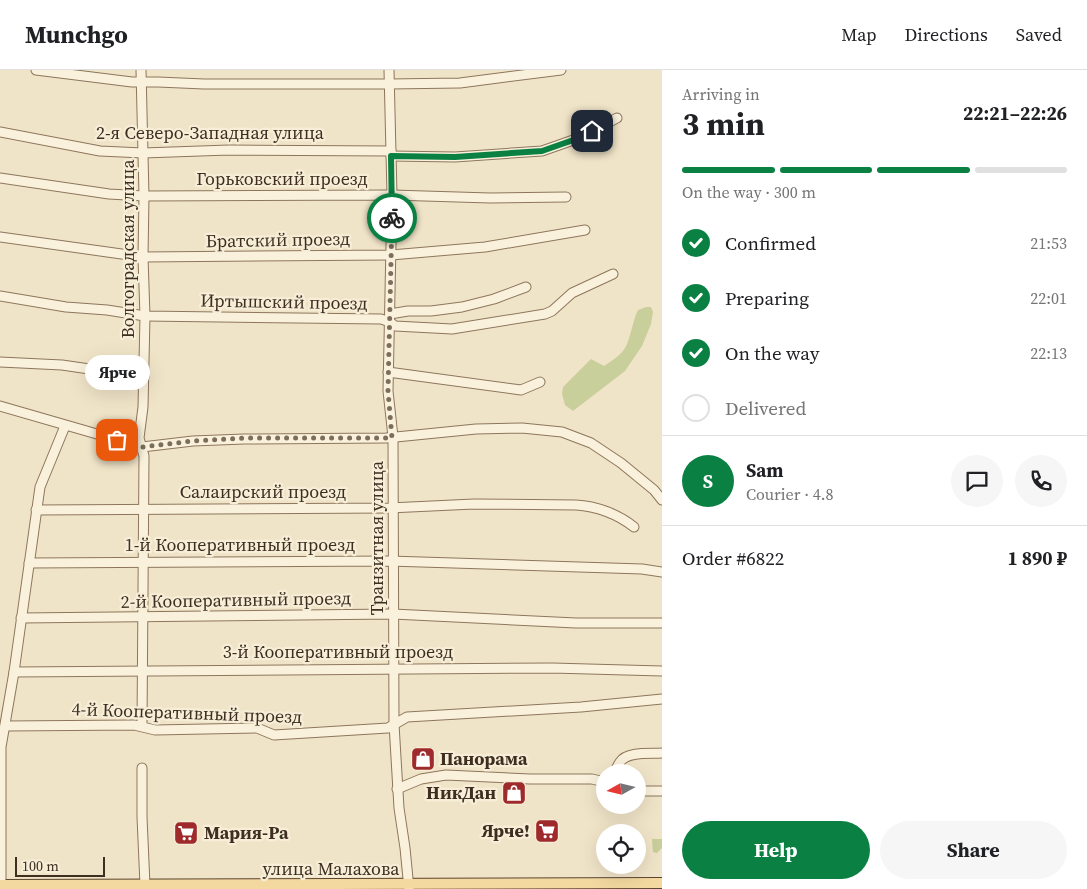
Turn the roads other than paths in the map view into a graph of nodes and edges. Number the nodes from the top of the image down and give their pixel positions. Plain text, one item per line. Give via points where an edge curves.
1 (36, 70) edge
2 (141, 70) edge
3 (389, 70) edge
4 (561, 70) edge
5 (141, 82) junction
6 (389, 84) junction
7 (617, 118) dead end
8 (0, 132) edge
9 (143, 152) junction
10 (391, 154) junction
11 (0, 178) edge
12 (392, 195) junction
13 (144, 196) junction
14 (566, 197) dead end
15 (585, 230) dead end
16 (0, 237) edge
17 (391, 255) junction
18 (143, 257) junction
19 (613, 274) dead end
20 (526, 287) dead end
21 (0, 296) edge
22 (145, 316) junction
23 (390, 318) junction
24 (0, 362) edge
25 (388, 372) junction
26 (144, 377) junction
27 (540, 382) dead end
28 (0, 406) edge
29 (66, 426) junction
30 (392, 438) junction
31 (142, 447) junction
32 (662, 500) edge
33 (393, 507) junction
34 (143, 509) junction
35 (36, 510) junction
36 (634, 527) dead end
37 (142, 562) junction
38 (393, 562) junction
39 (29, 563) junction
40 (662, 572) edge
41 (393, 614) junction
42 (143, 617) junction
43 (20, 618) junction
44 (662, 623) edge
45 (393, 668) junction
46 (142, 670) junction
47 (662, 671) edge
48 (14, 672) junction
49 (662, 699) edge
50 (394, 724) junction
51 (6, 726) junction
52 (142, 726) junction
53 (662, 753) edge
54 (619, 764) edge
55 (142, 768) dead end
56 (596, 780) edge
57 (397, 789) junction
58 (646, 791) edge
59 (662, 791) edge
60 (662, 883) edge
61 (1, 885) edge
62 (145, 885) junction
63 (409, 887) edge
64 (542, 887) edge

1 - 5 street
2 - 5 street, Волгоградская улица
3 - 6 street, Транзитная улица
4 - 6 street via 460,83
5 - 6 street
5 - 9 street, Волгоградская улица
6 - 10 street, Транзитная улица
7 - 10 street, 2-я Северо-Западная улица via 579,138 542,151 455,157
8 - 9 street, 2-я Северо-Западная улица via 100,151
9 - 10 street, 2-я Северо-Западная улица via 229,150
9 - 13 street, Волгоградская улица
10 - 12 street, Транзитная улица
11 - 13 street, Горьковский проезд
12 - 13 street, Горьковский проезд
12 - 14 street, Горьковский проезд
12 - 17 street, Транзитная улица
13 - 18 street, Волгоградская улица
15 - 17 street, Братский проезд via 485,247
16 - 18 street, Братский проезд
17 - 18 street, Братский проезд
17 - 23 street, Транзитная улица
18 - 22 street, Волгоградская улица
19 - 23 street, Иртышский проезд via 572,293 545,314 452,329 395,326
20 - 23 street, Иртышский проезд via 462,307 431,312 408,311
21 - 22 street, Иртышский проезд
22 - 23 street, Иртышский проезд
22 - 26 street, Волгоградская улица
23 - 25 street, Транзитная улица
24 - 26 street via 62,365
25 - 27 street via 521,390
25 - 30 street, Транзитная улица
26 - 31 street, Волгоградская улица via 139,438
28 - 29 street
29 - 31 street
29 - 35 street via 42,481
30 - 31 street via 244,438
30 - 32 street via 476,429 522,428 562,432 591,443 621,463
30 - 33 street, Транзитная улица
31 - 34 street, Волгоградская улица
33 - 34 street, Салаирский проезд
33 - 36 street, Салаирский проезд via 576,504 591,506
33 - 38 street, Транзитная улица
34 - 35 street, Салаирский проезд
34 - 37 street, Волгоградская улица
35 - 39 street
37 - 38 street, 1-й Кооперативный проезд
37 - 39 street, 1-й Кооперативный проезд
37 - 42 street, Волгоградская улица
38 - 40 street, 1-й Кооперативный проезд
38 - 41 street, Транзитная улица
39 - 43 street
41 - 42 street, 2-й Кооперативный проезд
41 - 44 street, 2-й Кооперативный проезд via 576,623
41 - 45 street, Транзитная улица
42 - 43 street, 2-й Кооперативный проезд
42 - 46 street, Волгоградская улица
43 - 48 street
45 - 46 street, 3-й Кооперативный проезд
45 - 47 street, 3-й Кооперативный проезд
45 - 50 street, Транзитная улица
46 - 48 street, 3-й Кооперативный проезд
46 - 52 street, Волгоградская улица
48 - 51 street
49 - 50 street, 4-й Кооперативный проезд via 407,717
50 - 52 street, 4-й Кооперативный проезд via 388,728 274,735 257,728 156,730
50 - 57 street, Транзитная улица
51 - 52 street, 4-й Кооперативный проезд
51 - 61 street via 1,756
53 - 54 street via 632,755
55 - 62 street
56 - 57 street via 446,775 422,779
57 - 63 street, Транзитная улица
58 - 59 street
60 - 64 main road, улица Малахова
61 - 62 main road, улица Малахова
62 - 63 main road, улица Малахова
63 - 64 main road, улица Малахова

